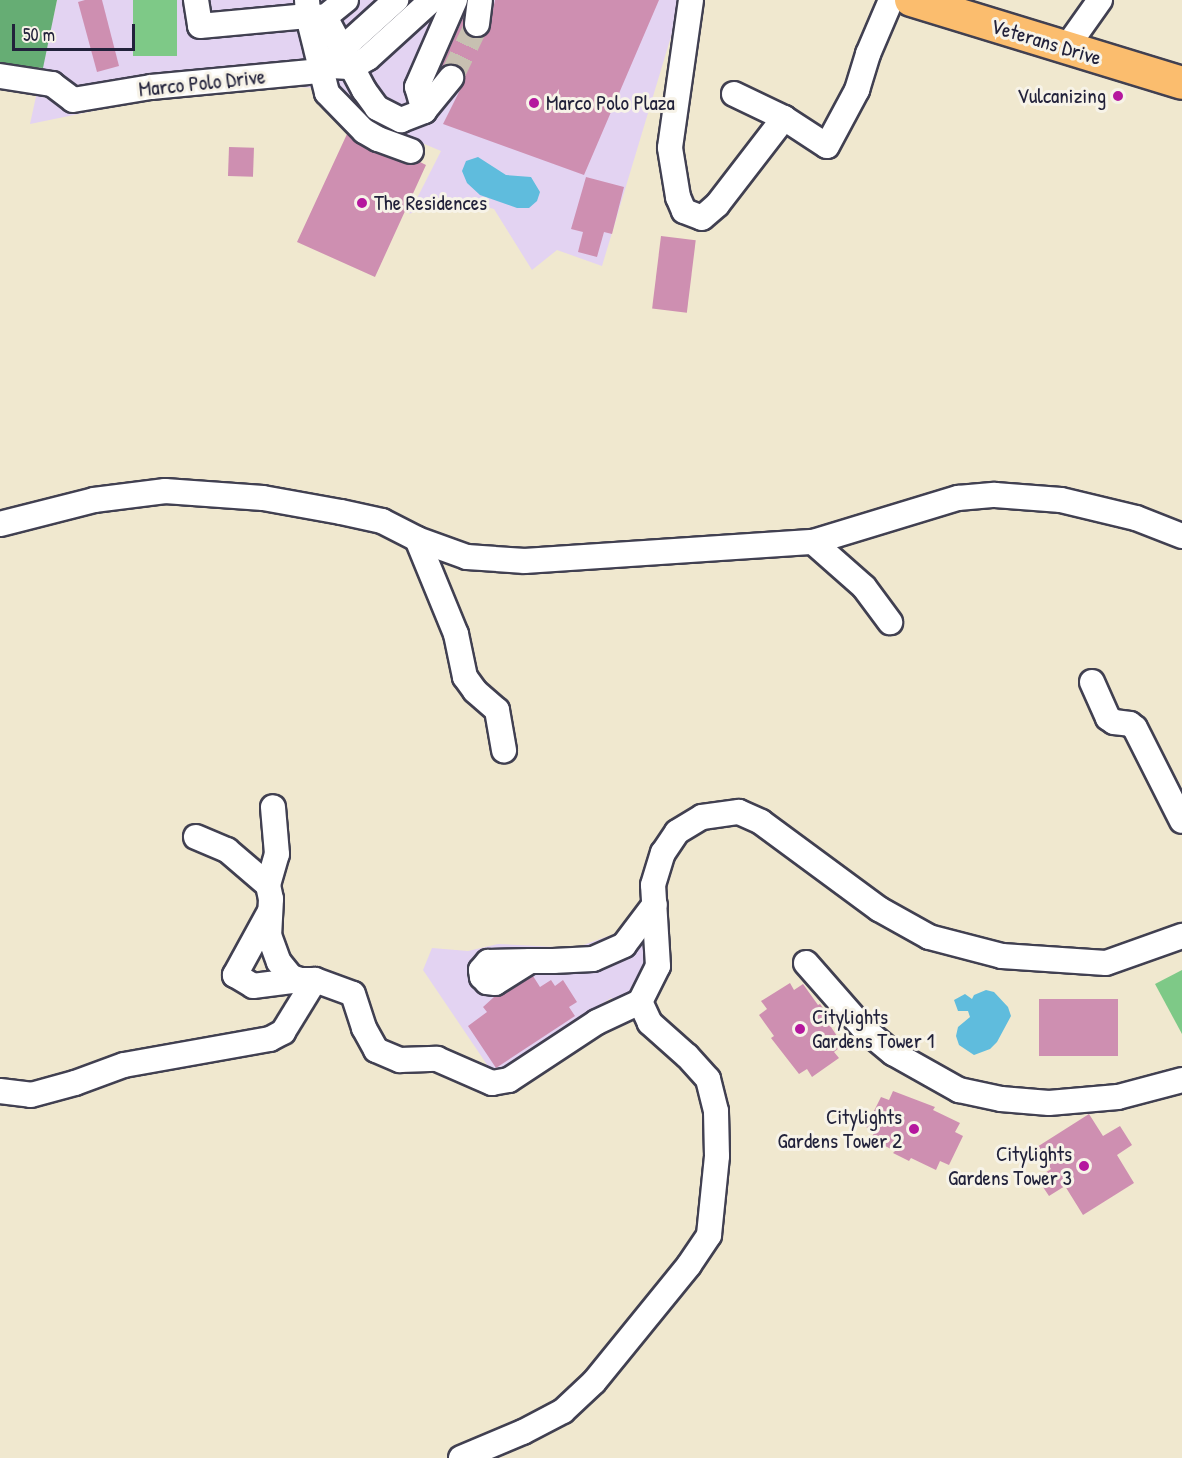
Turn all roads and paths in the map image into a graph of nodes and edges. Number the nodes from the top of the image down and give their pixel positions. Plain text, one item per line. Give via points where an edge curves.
1 (196, 0) edge
2 (346, 0) edge
3 (396, 0) edge
4 (432, 0) edge
5 (455, 0) edge
6 (691, 0) edge
7 (891, 0) edge
8 (911, 0) edge
9 (1100, 0) edge
10 (313, 11) edge
11 (1066, 48) junction
12 (337, 63) junction
13 (0, 76) edge
14 (451, 78) tunnel mouth
15 (1182, 83) edge
16 (734, 94) dead end
17 (424, 111) junction
18 (784, 118) junction
19 (411, 151) dead end
20 (0, 524) edge
21 (1182, 536) edge
22 (417, 538) junction
23 (813, 542) junction
24 (890, 622) dead end
25 (1092, 682) dead end
26 (504, 750) dead end
27 (273, 807) dead end
28 (1182, 821) edge
29 (196, 837) dead end
30 (268, 885) junction
31 (655, 904) junction
32 (270, 912) junction
33 (1182, 936) edge
34 (806, 963) dead end
35 (498, 969) dead end
36 (307, 980) junction
37 (640, 1002) junction
38 (1182, 1080) edge
39 (0, 1091) edge
40 (461, 1458) edge

1 - 10 street via 200,26
2 - 10 street
3 - 12 street
4 - 12 street, Marco Polo Drive via 368,58
5 - 17 street via 417,87
6 - 18 street via 670,148 684,211 702,218 717,205
7 - 18 street via 857,90 827,146
8 - 11 main road, Veterans Drive
9 - 11 street
10 - 12 street
11 - 15 main road, Veterans Drive
12 - 13 street, Marco Polo Drive via 73,100 52,84
12 - 17 street via 377,108 401,120
12 - 19 street via 327,93 364,131
14 - 17 street
16 - 18 street
20 - 22 street via 94,500 165,491 263,498 341,512 382,521
21 - 23 street via 1136,518 1061,500 995,495 958,498
22 - 23 street via 467,557 525,561
22 - 26 street via 456,634 465,677 497,710
23 - 24 street via 864,587
25 - 28 street via 1108,718 1134,728
27 - 30 street via 278,854
29 - 30 street via 227,850
30 - 32 street
31 - 33 street via 653,885 663,853 677,832 702,817 740,812 761,822 879,909 929,937 1002,956 1106,963
31 - 35 street via 624,945 593,959 530,961
31 - 37 street via 658,966
32 - 36 street via 272,950 291,976
32 - 36 street via 235,975 253,986
34 - 38 street via 864,1029 893,1053 959,1090 1049,1103 1118,1097
36 - 37 street via 353,994 376,1050 400,1060 437,1059 492,1083 509,1080 597,1022
36 - 39 street via 284,1032 270,1039 124,1065 31,1095
37 - 40 street via 650,1023 708,1079 716,1111 717,1156 709,1235 594,1382 563,1411

